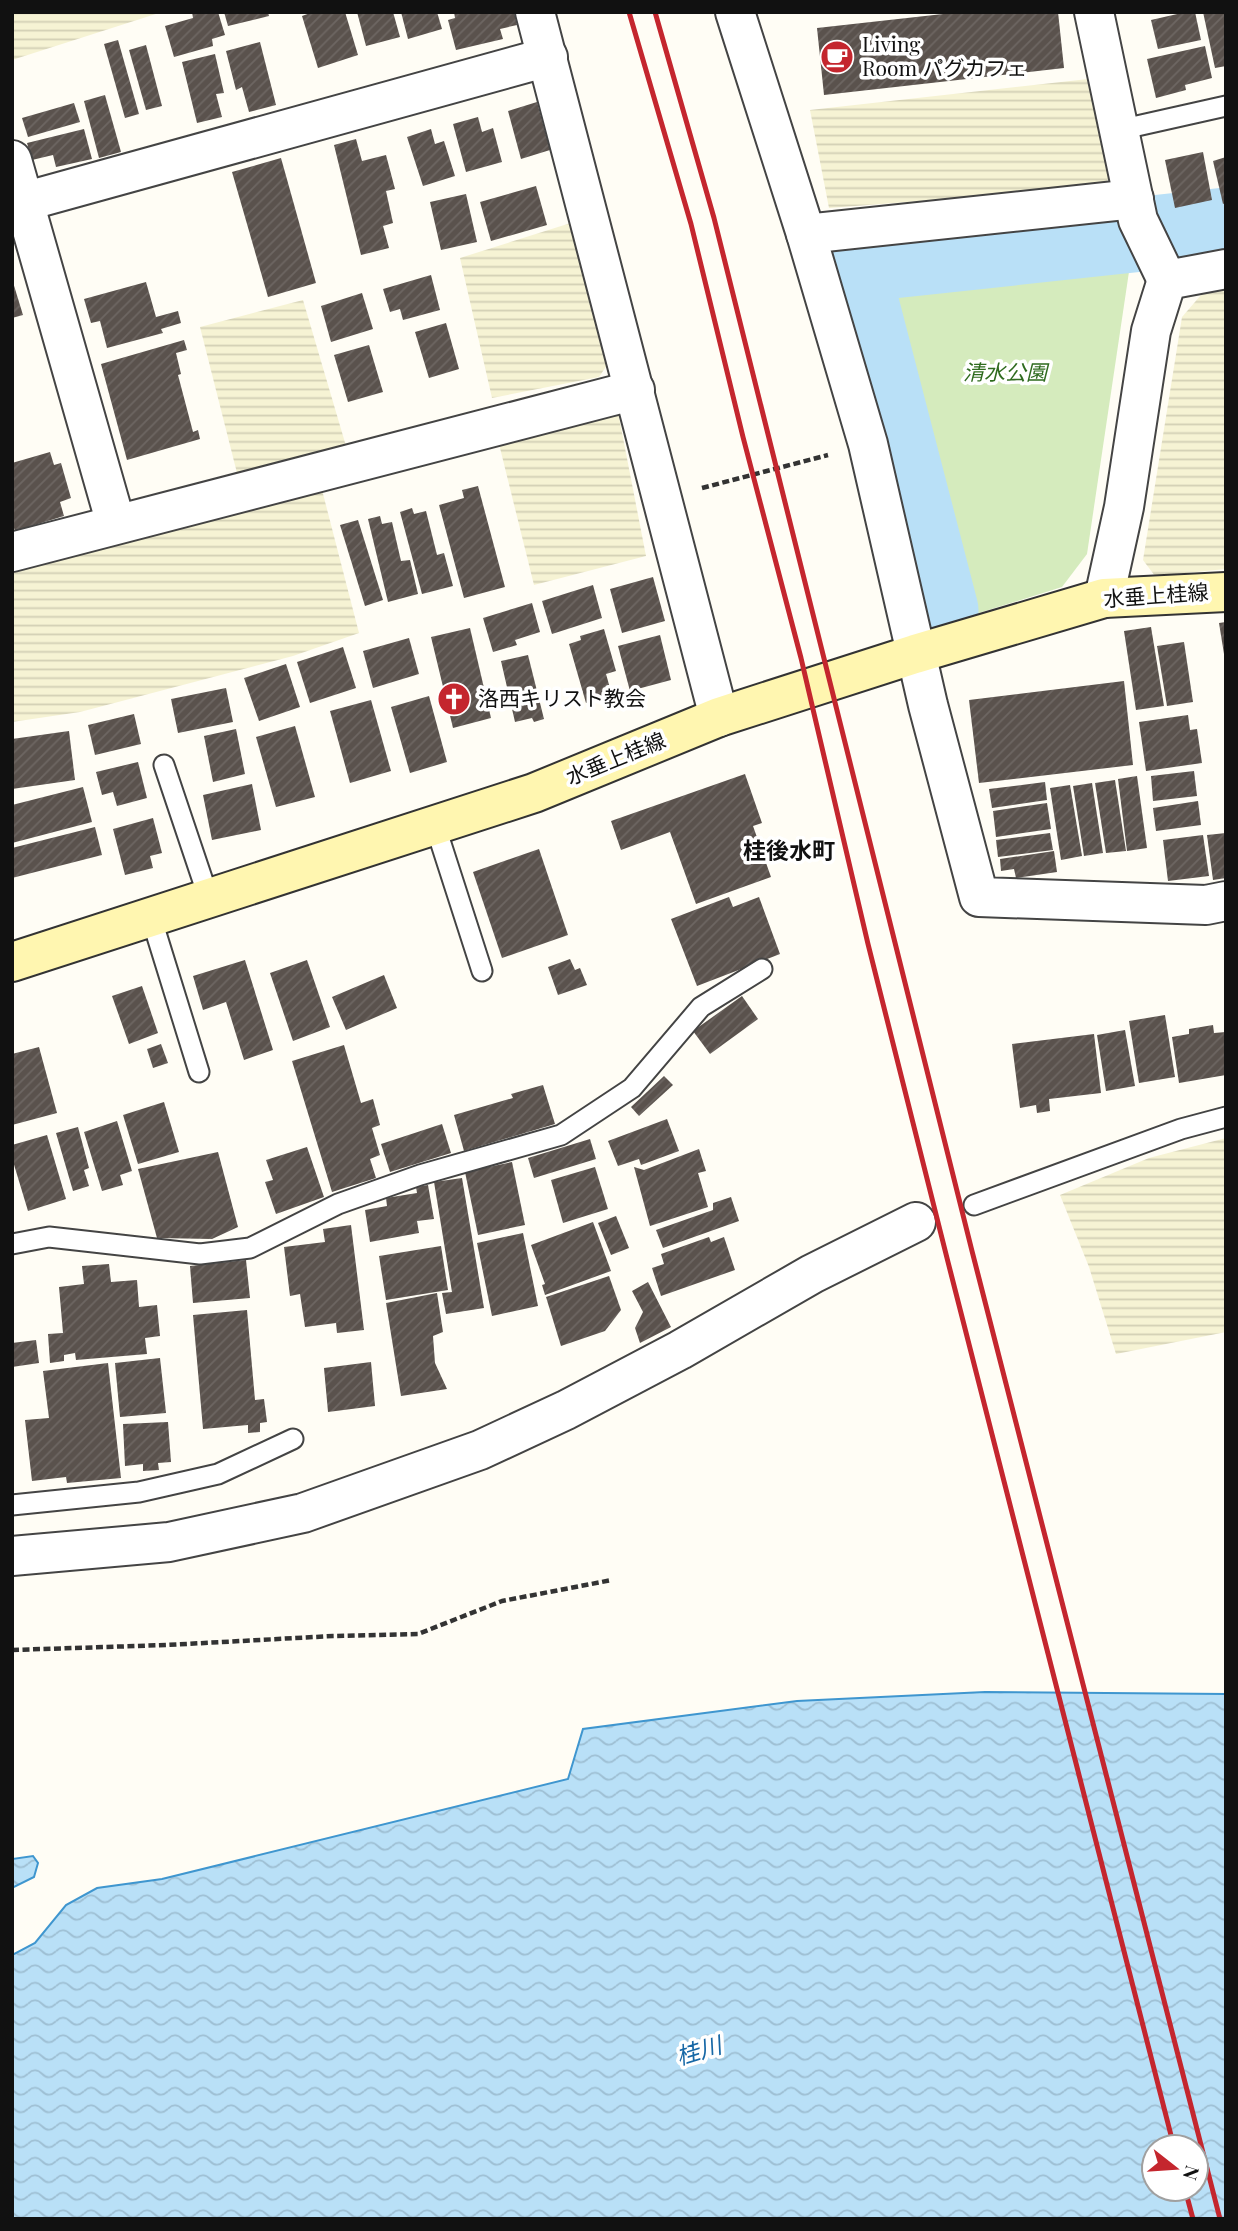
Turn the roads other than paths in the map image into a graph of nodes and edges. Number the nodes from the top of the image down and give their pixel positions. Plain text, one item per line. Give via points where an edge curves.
1 (535, 12) edge
2 (735, 12) edge
3 (1094, 12) edge
4 (548, 57) junction
5 (1226, 106) edge
6 (1119, 130) junction
7 (12, 160) edge
8 (23, 202) junction
9 (1136, 209) junction
10 (806, 234) junction
11 (1161, 267) junction
12 (1226, 269) edge
13 (635, 390) junction
14 (116, 524) junction
15 (12, 552) edge
16 (1226, 592) edge
17 (1104, 598) junction
18 (915, 654) junction
19 (719, 717) junction
20 (164, 765) dead end
21 (435, 825) junction
22 (209, 899) junction
23 (1226, 901) edge
24 (151, 917) junction
25 (12, 962) edge
26 (762, 969) dead end
27 (482, 971) dead end
28 (199, 1072) dead end
29 (1226, 1117) edge
30 (974, 1205) dead end
31 (916, 1222) dead end
32 (12, 1244) edge
33 (293, 1439) dead end
34 (12, 1505) edge
35 (12, 1556) edge

1 - 4 street
2 - 10 street
3 - 6 street
4 - 8 street
4 - 13 street
5 - 6 lane
6 - 9 street
7 - 8 street
8 - 14 street
9 - 10 street
9 - 11 street
10 - 18 street via 868,444
11 - 12 street
11 - 17 street via 1124,507
13 - 14 street
13 - 19 street
14 - 15 street
16 - 17 main road, 水垂上桂線
17 - 18 main road, 水垂上桂線
18 - 19 main road, 水垂上桂線
18 - 23 street via 979,897 1206,905
19 - 21 main road, 水垂上桂線 via 534,793
20 - 22 lane
21 - 22 main road, 水垂上桂線
21 - 27 lane
22 - 24 main road, 水垂上桂線
24 - 25 main road, 水垂上桂線
24 - 28 lane
26 - 32 lane via 701,1007 632,1088 561,1135 420,1175 338,1205 250,1248 200,1254 49,1237
29 - 30 lane via 1181,1129
31 - 35 street via 566,1410 480,1450 303,1513 169,1542
33 - 34 lane via 218,1474 139,1492

